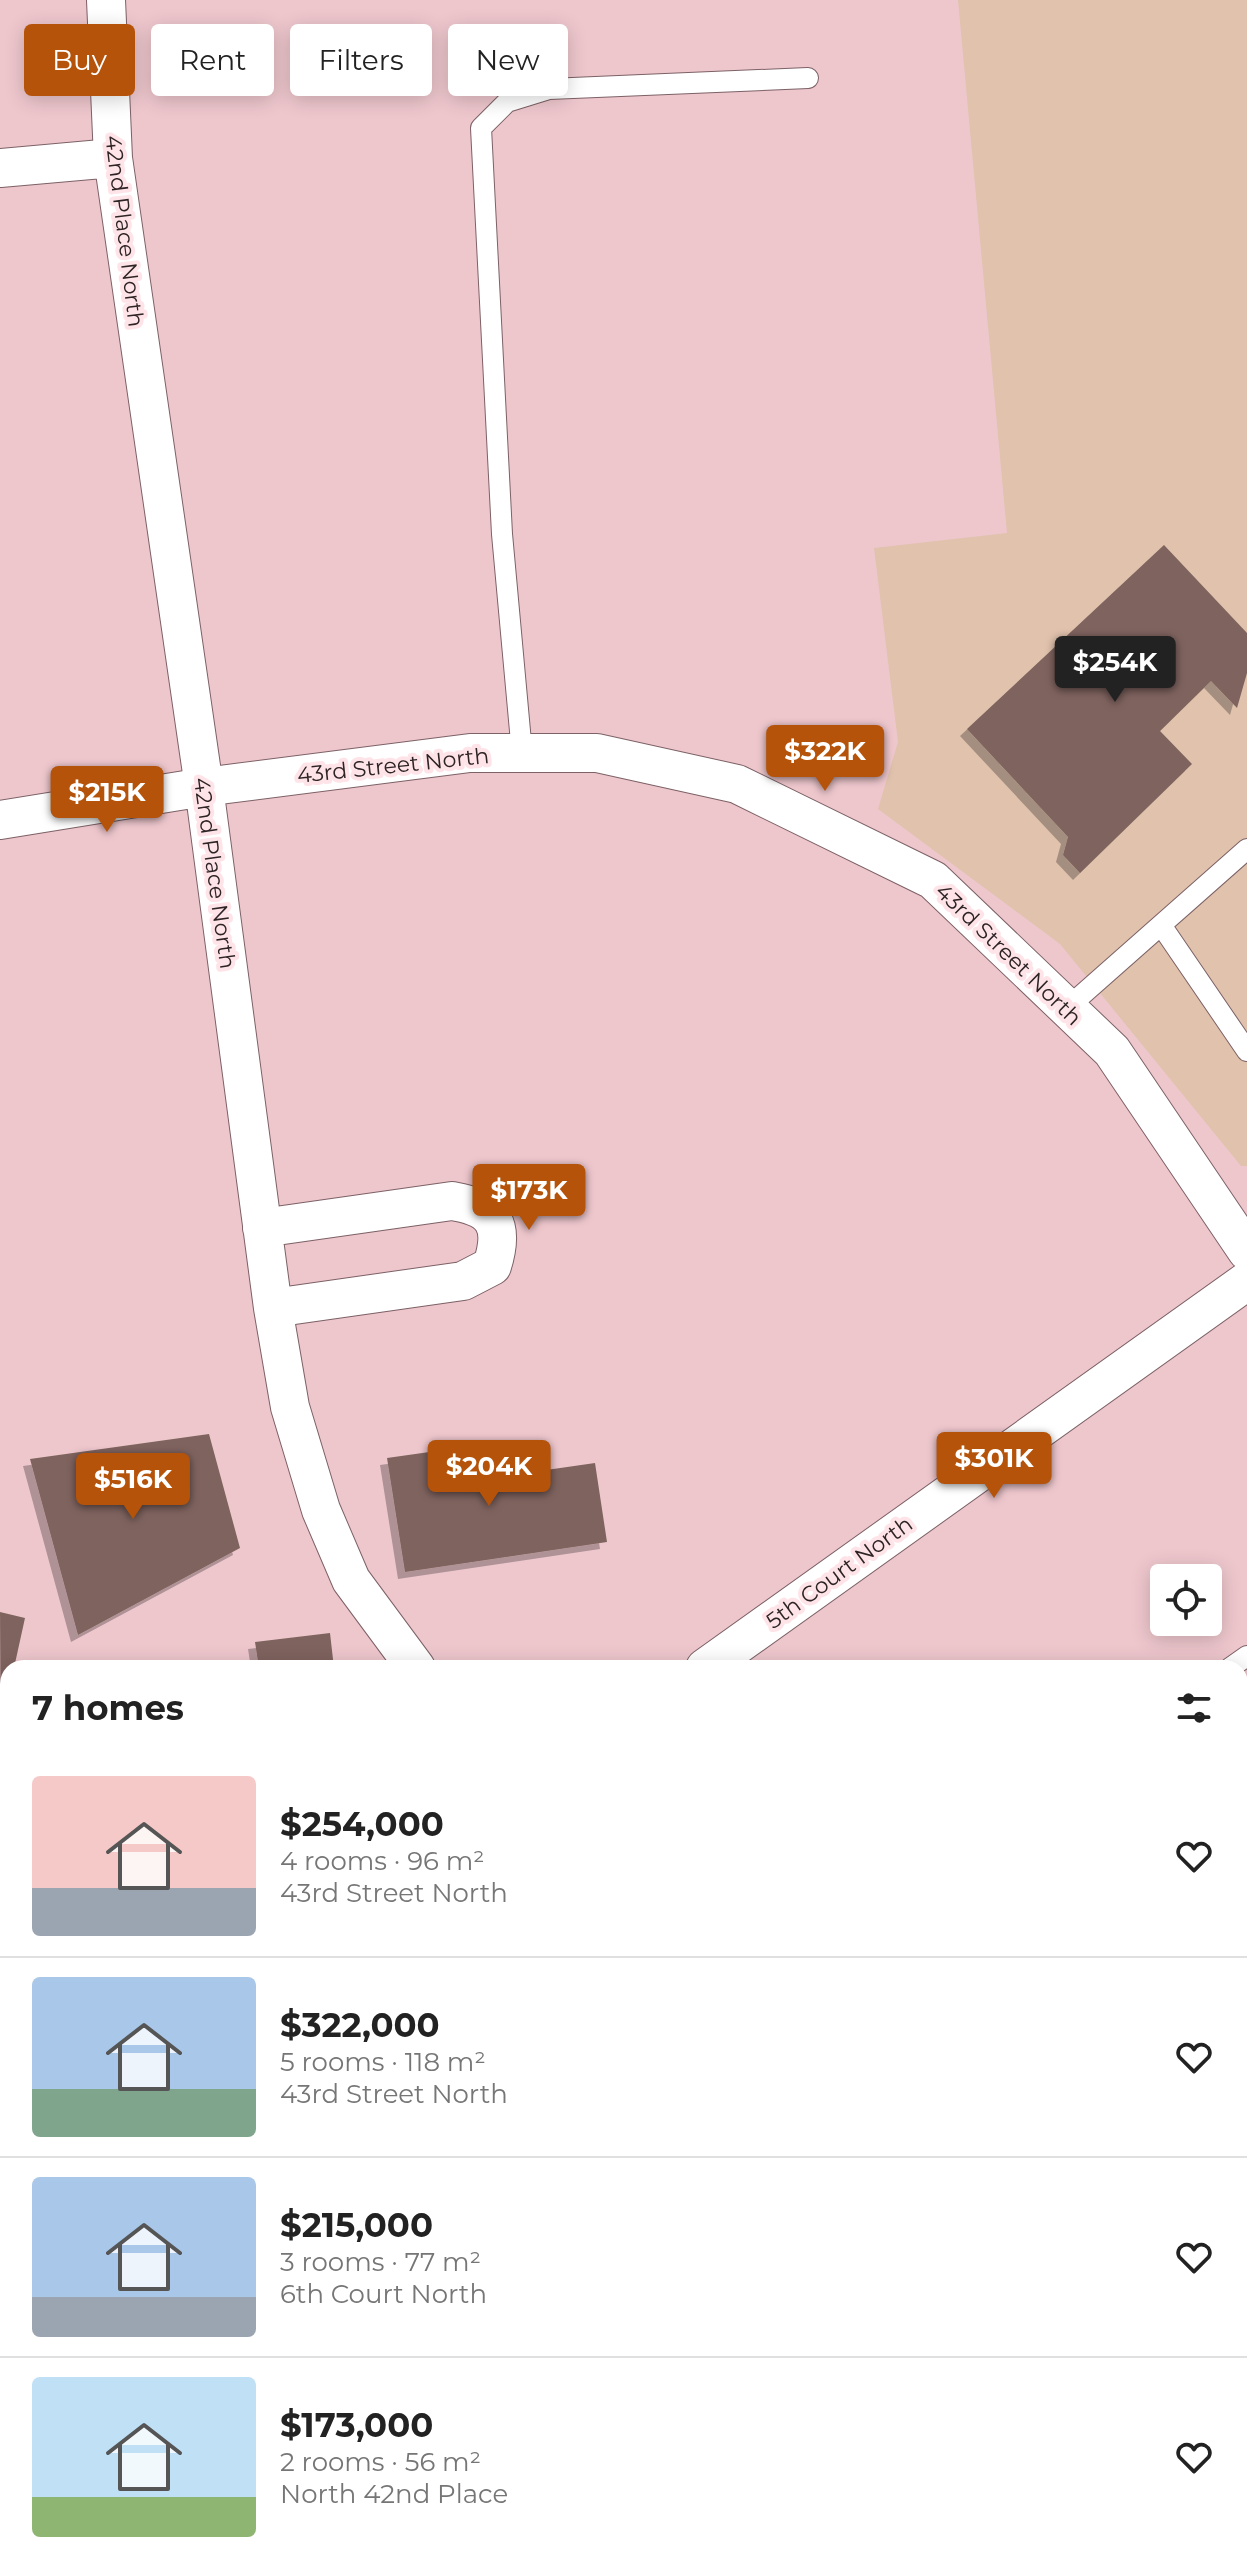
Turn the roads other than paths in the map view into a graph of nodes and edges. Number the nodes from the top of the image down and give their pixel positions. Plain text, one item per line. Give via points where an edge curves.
1 (106, 0) edge
2 (808, 78) dead end
3 (113, 158) junction
4 (0, 168) edge
5 (522, 753) junction
6 (204, 787) junction
7 (0, 820) edge
8 (1245, 855) edge
9 (1161, 925) junction
10 (1067, 1008) junction
11 (1247, 1051) edge
12 (262, 1228) junction
13 (1242, 1232) edge
14 (1247, 1281) edge
15 (273, 1308) junction
16 (410, 1660) edge
17 (716, 1660) edge

1 - 3 street, 42nd Place North
2 - 5 lane via 549,89 507,102 481,128 502,534
3 - 4 street
3 - 6 street, 42nd Place North
5 - 6 street, 43rd Street North via 470,753
5 - 10 street, 43rd Street North via 597,753 737,784 933,880
6 - 7 street, 43rd Street North
6 - 12 street, 42nd Place North
8 - 9 lane
9 - 10 lane
9 - 11 lane
10 - 13 street, 43rd Street North via 1112,1051
12 - 15 street, 42nd Place North
12 - 15 street via 452,1201 478,1205 493,1218 500,1241 492,1266 463,1281
14 - 17 street, 5th Court North
15 - 16 street, 42nd Place North via 290,1407 321,1510 351,1580

